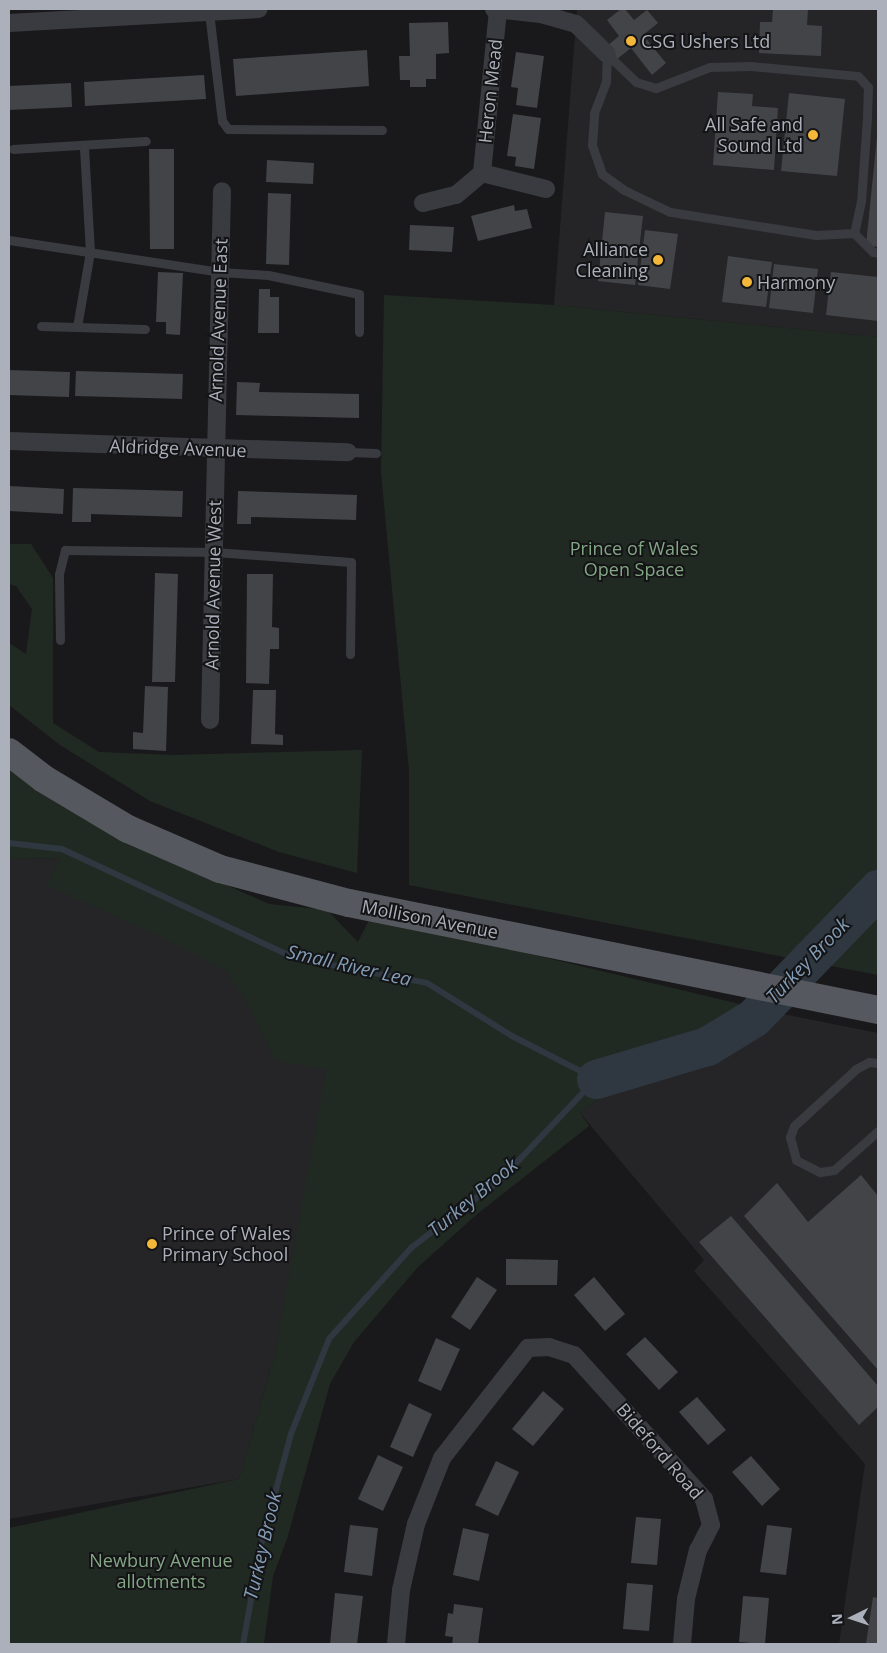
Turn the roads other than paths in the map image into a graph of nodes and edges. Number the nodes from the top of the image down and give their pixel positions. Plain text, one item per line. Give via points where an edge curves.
1 (259, 9) edge
2 (496, 9) edge
3 (209, 12) junction
4 (9, 23) edge
5 (607, 54) junction
6 (382, 130) dead end
7 (146, 141) dead end
8 (84, 147) junction
9 (13, 149) dead end
10 (482, 173) junction
11 (546, 189) dead end
12 (222, 191) dead end
13 (423, 203) dead end
14 (854, 233) junction
15 (9, 240) edge
16 (90, 252) junction
17 (878, 253) edge
18 (220, 272) junction
19 (41, 326) dead end
20 (77, 327) junction
21 (145, 329) dead end
22 (359, 332) dead end
23 (9, 441) edge
24 (215, 450) junction
25 (348, 452) joint
26 (376, 454) dead end
27 (215, 552) junction
28 (60, 640) dead end
29 (350, 654) dead end
30 (210, 720) dead end
31 (9, 752) edge
32 (878, 1010) edge
33 (878, 1063) edge
34 (878, 1131) edge
35 (396, 1644) edge
36 (682, 1644) edge

1 - 3 street
2 - 5 street via 541,14 576,24
2 - 10 street, Heron Mead
3 - 4 street
3 - 6 lane via 222,121 228,129
5 - 14 lane via 606,82 594,113 592,145 602,174 624,190 670,212 816,235
5 - 14 lane via 636,82 656,88 710,67 751,66 858,76 868,88 861,201
7 - 8 lane
8 - 9 lane
8 - 16 lane
10 - 11 street
10 - 13 street via 456,195
12 - 18 street, Arnold Avenue East
14 - 17 lane
15 - 16 lane
16 - 18 lane
16 - 20 lane
18 - 22 lane via 268,275 359,294
18 - 24 street, Arnold Avenue East
19 - 20 lane
20 - 21 lane
23 - 24 street, Aldridge Avenue
24 - 25 street, Aldridge Avenue
24 - 27 street, Arnold Avenue West
25 - 26 lane
27 - 28 lane via 65,550 59,574
27 - 29 lane via 351,562
27 - 30 street, Arnold Avenue West
31 - 32 main road, Mollison Avenue via 44,779 128,829 220,868 349,903
33 - 34 lane via 869,1062 856,1069 794,1126 790,1137 796,1160 820,1172 834,1170
35 - 36 street, Bideford Road via 401,1590 416,1524 442,1458 528,1348 549,1347 574,1355 704,1499 711,1526 698,1550 688,1591

